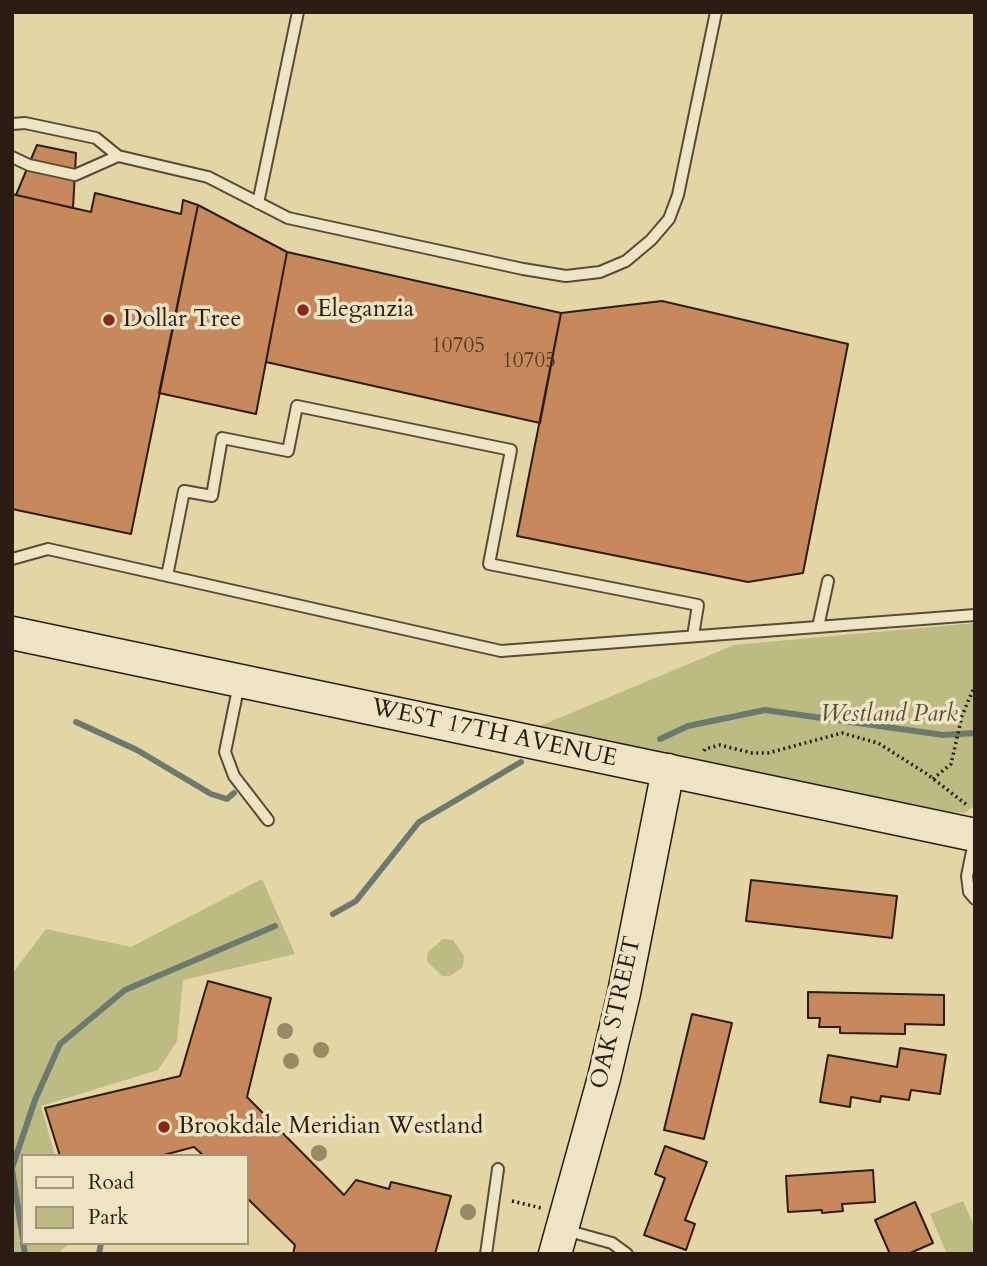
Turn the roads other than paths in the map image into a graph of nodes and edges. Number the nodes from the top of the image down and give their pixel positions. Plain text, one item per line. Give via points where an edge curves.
1 (298, 12) edge
2 (716, 12) edge
3 (12, 124) edge
4 (12, 156) edge
5 (118, 156) junction
6 (258, 203) junction
7 (12, 559) edge
8 (167, 576) junction
9 (828, 581) dead end
10 (975, 615) edge
11 (818, 627) junction
12 (12, 633) edge
13 (693, 636) junction
14 (240, 681) junction
15 (681, 773) junction
16 (268, 820) dead end
17 (972, 826) edge
18 (975, 900) edge
19 (498, 1169) dead end
20 (553, 1230) edge
21 (486, 1254) edge
22 (627, 1254) edge

1 - 6 lane
2 - 6 lane via 678,195 668,219 626,261 600,272 566,276 523,269 288,218
3 - 5 lane via 96,138
4 - 5 lane via 29,165 75,175
5 - 6 lane via 208,177
7 - 8 lane via 48,549
8 - 13 lane via 501,650
8 - 13 lane via 184,491 212,496 222,438 288,451 298,407 511,450 489,564 698,605
9 - 11 lane
10 - 11 lane
11 - 13 lane
12 - 14 street, WEST 17TH AVENUE
14 - 15 street, WEST 17TH AVENUE
14 - 16 lane via 225,752 234,776
15 - 17 street, WEST 17TH AVENUE
15 - 20 street, OAK STREET via 604,1078
17 - 18 lane via 967,876
19 - 21 lane
20 - 22 lane via 612,1243

